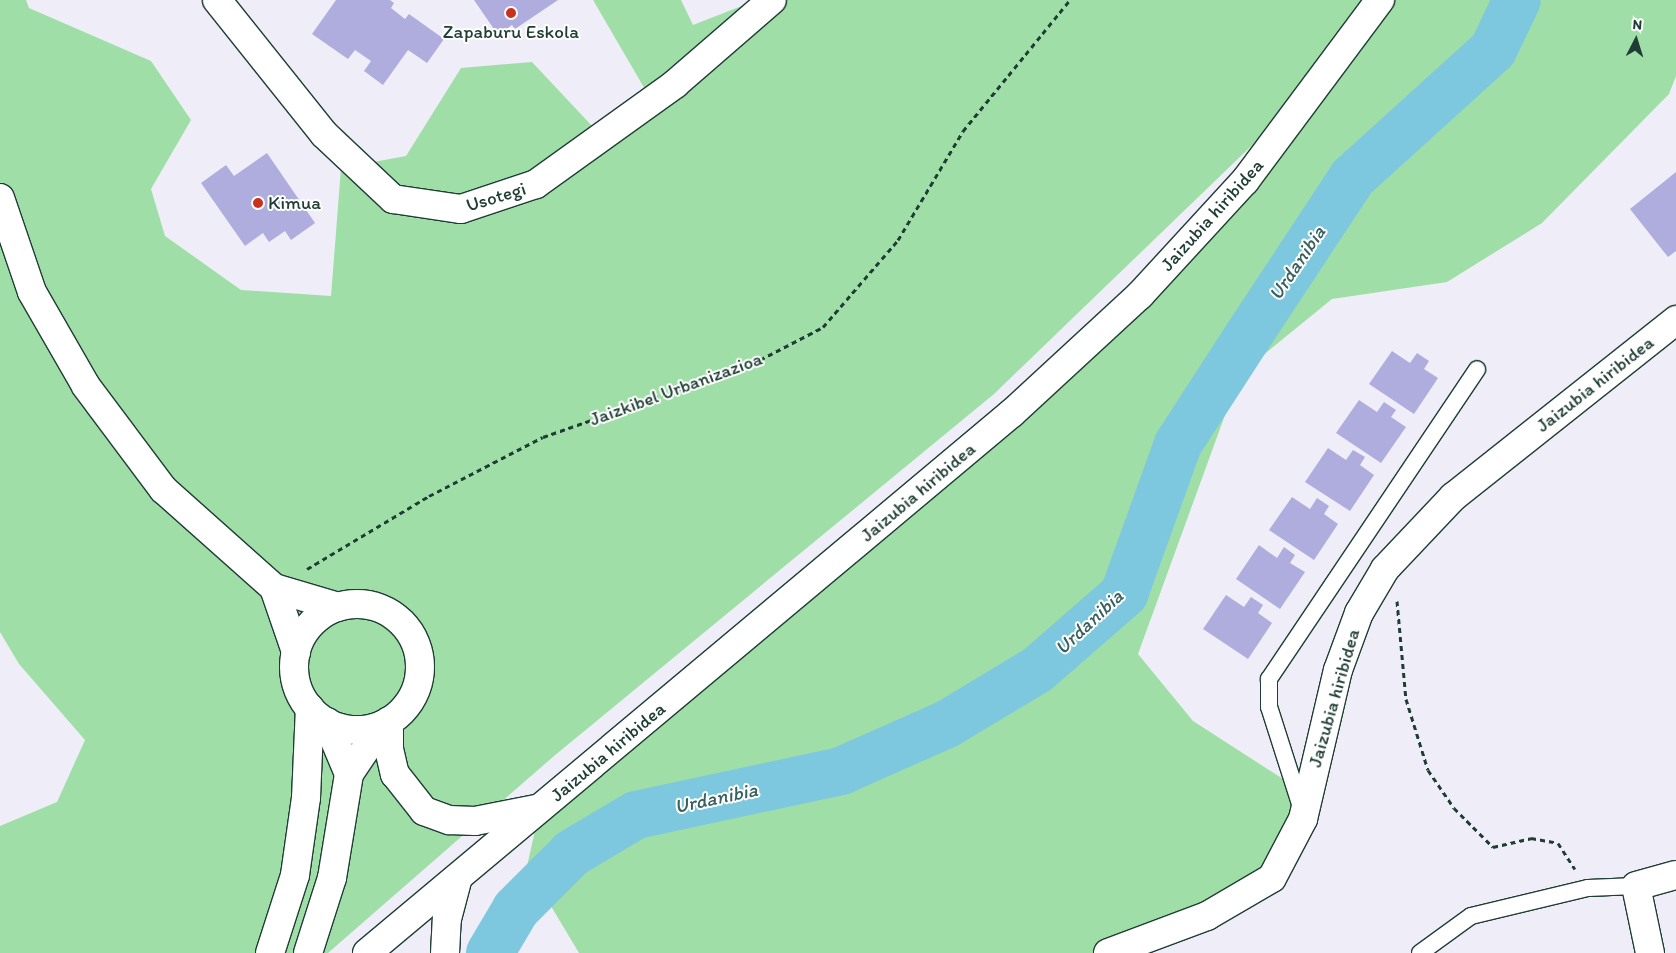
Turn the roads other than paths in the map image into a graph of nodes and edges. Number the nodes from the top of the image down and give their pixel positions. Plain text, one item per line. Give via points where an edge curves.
1 (217, 0) edge
2 (772, 0) edge
3 (1380, 0) edge
4 (0, 198) edge
5 (1676, 320) edge
6 (1477, 369) dead end
7 (274, 588) junction
8 (338, 607) junction
9 (296, 652) junction
10 (318, 715) junction
11 (386, 723) junction
12 (349, 774) junction
13 (540, 809) junction
14 (1303, 819) junction
15 (1676, 875) edge
16 (458, 877) junction
17 (1636, 886) junction
18 (270, 953) edge
19 (308, 953) edge
20 (367, 953) edge
21 (445, 953) edge
22 (1108, 953) edge
23 (1420, 953) edge
24 (1650, 953) edge

1 - 2 street, Usotegi via 324,134 394,199 461,209 536,184 675,84
3 - 13 street, Jaizubia hiribidea via 1246,181 1140,295 1012,413
4 - 7 street via 32,292 86,386 163,489
5 - 14 street, Jaizubia hiribidea via 1453,497 1393,560 1359,613 1338,670
6 - 14 lane via 1268,679 1269,707 1298,788
7 - 8 street
7 - 9 street
8 - 9 street via 319,616 304,632
8 - 11 street via 361,604 384,609 403,623 416,643 420,666 417,688 406,707
9 - 10 street via 294,672
10 - 11 street via 345,728
10 - 12 street
10 - 18 street via 295,874
11 - 12 street
11 - 13 street via 388,749 395,774 424,811 449,820 476,821
12 - 19 street via 332,878
13 - 16 street, Jaizubia hiribidea
14 - 22 street, Jaizubia hiribidea via 1272,878 1207,916
15 - 17 street
16 - 20 street, Jaizubia hiribidea
16 - 21 street via 447,919
17 - 23 lane via 1588,888 1471,916
17 - 24 street

